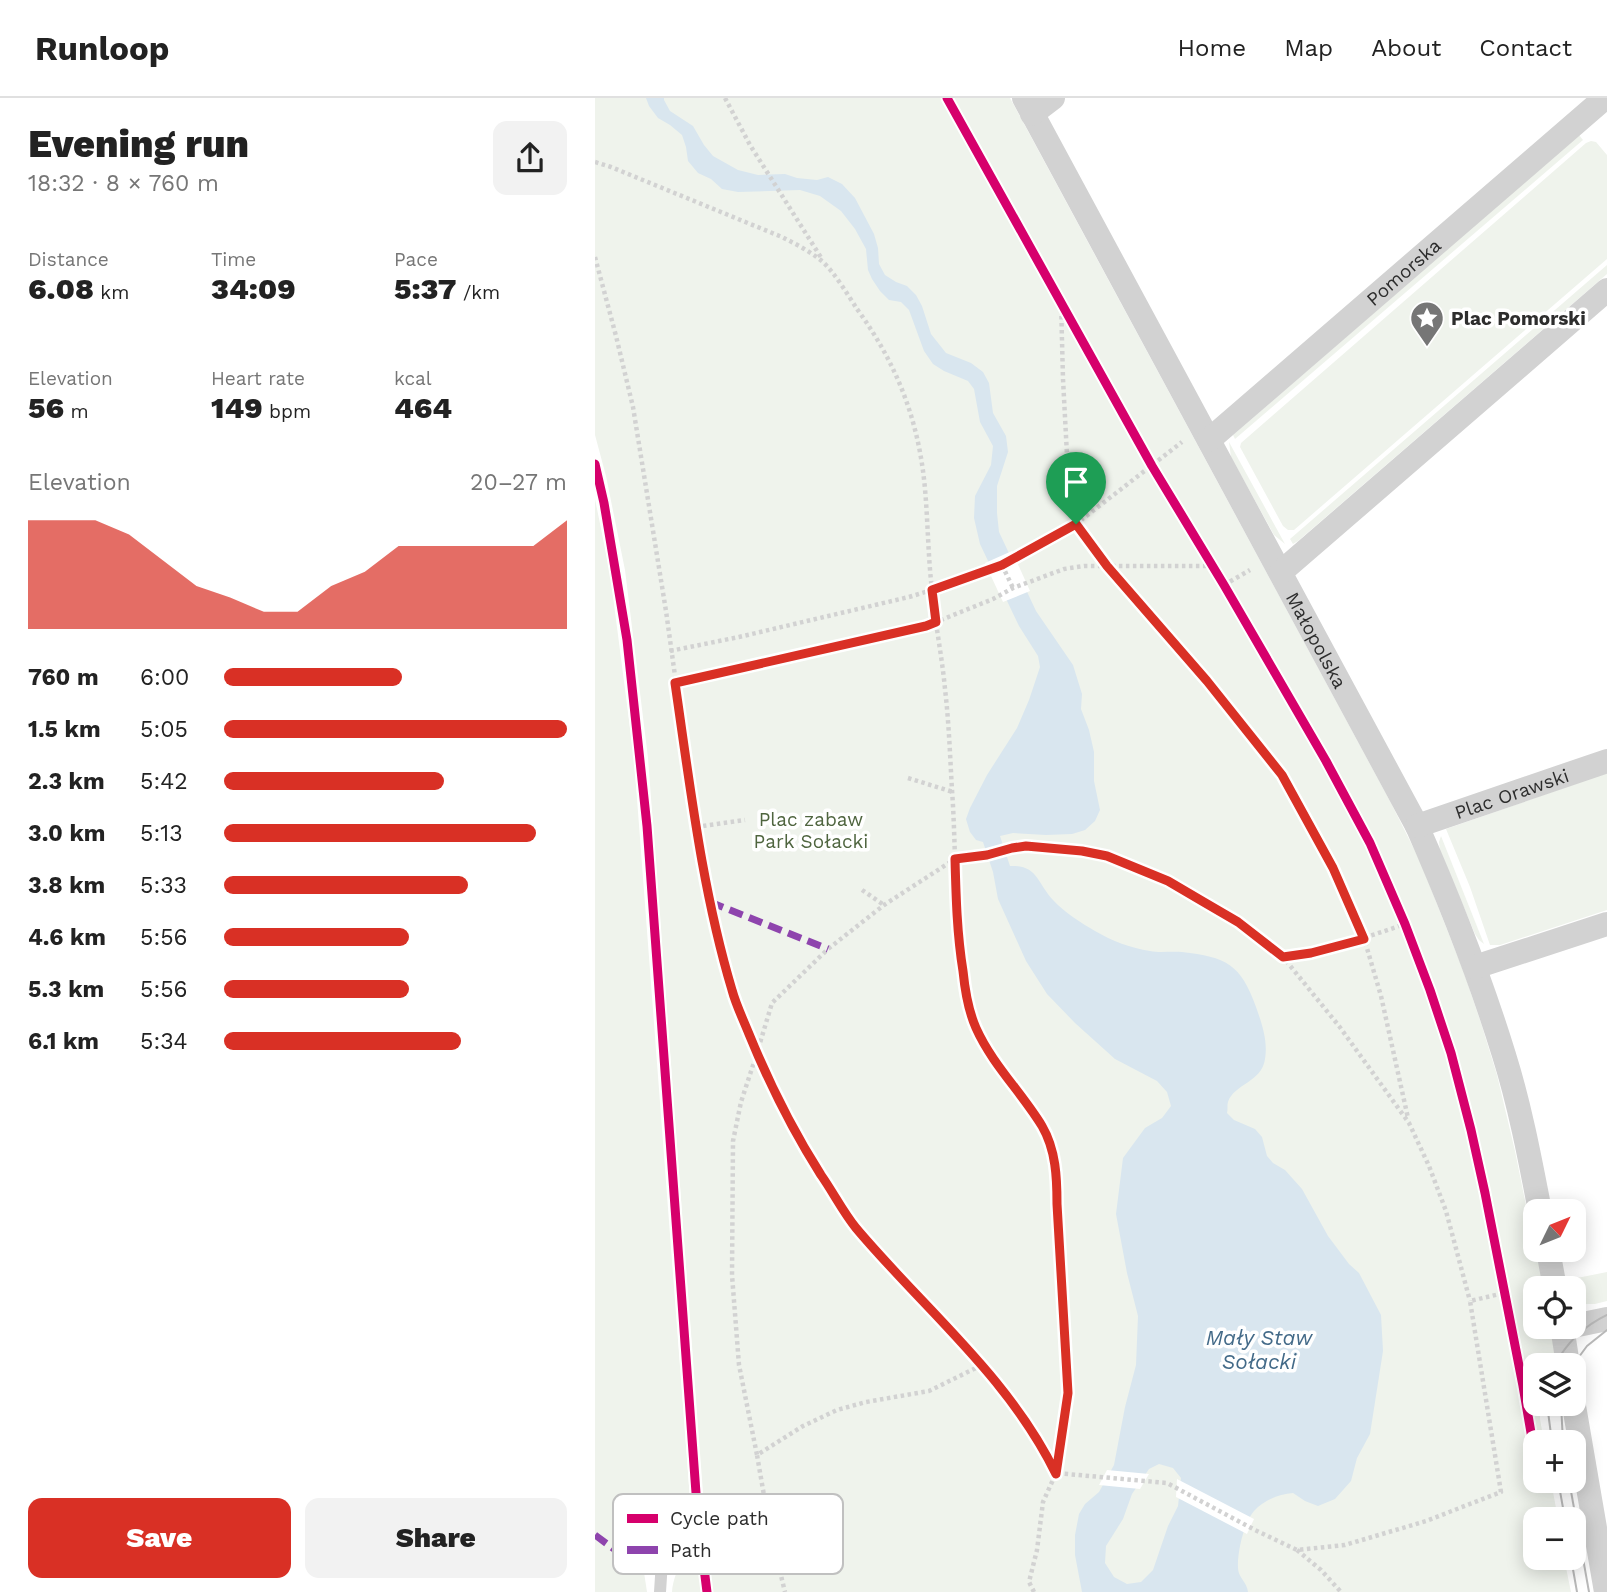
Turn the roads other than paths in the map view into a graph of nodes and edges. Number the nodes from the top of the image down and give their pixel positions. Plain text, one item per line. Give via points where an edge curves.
1 (1053, 98) edge
2 (1601, 104) edge
3 (1028, 106) edge
4 (1607, 290) edge
5 (1205, 433) junction
6 (1281, 572) junction
7 (1607, 761) edge
8 (1417, 826) junction
9 (1607, 924) edge
10 (1475, 967) junction
11 (1538, 1199) edge
12 (1607, 1319) edge
13 (1586, 1323) edge
14 (1576, 1416) edge
15 (661, 1574) edge
16 (660, 1592) edge
17 (1606, 1592) edge

1 - 3 street
2 - 5 street, Pomorska
3 - 5 street, Małopolska
4 - 6 street
5 - 6 street, Małopolska
6 - 8 street, Małopolska
7 - 8 street, Plac Orawski
8 - 10 street, Małopolska
9 - 10 street
10 - 11 street, Małopolska via 1505,1057
12 - 13 street
14 - 17 street
15 - 16 lane

